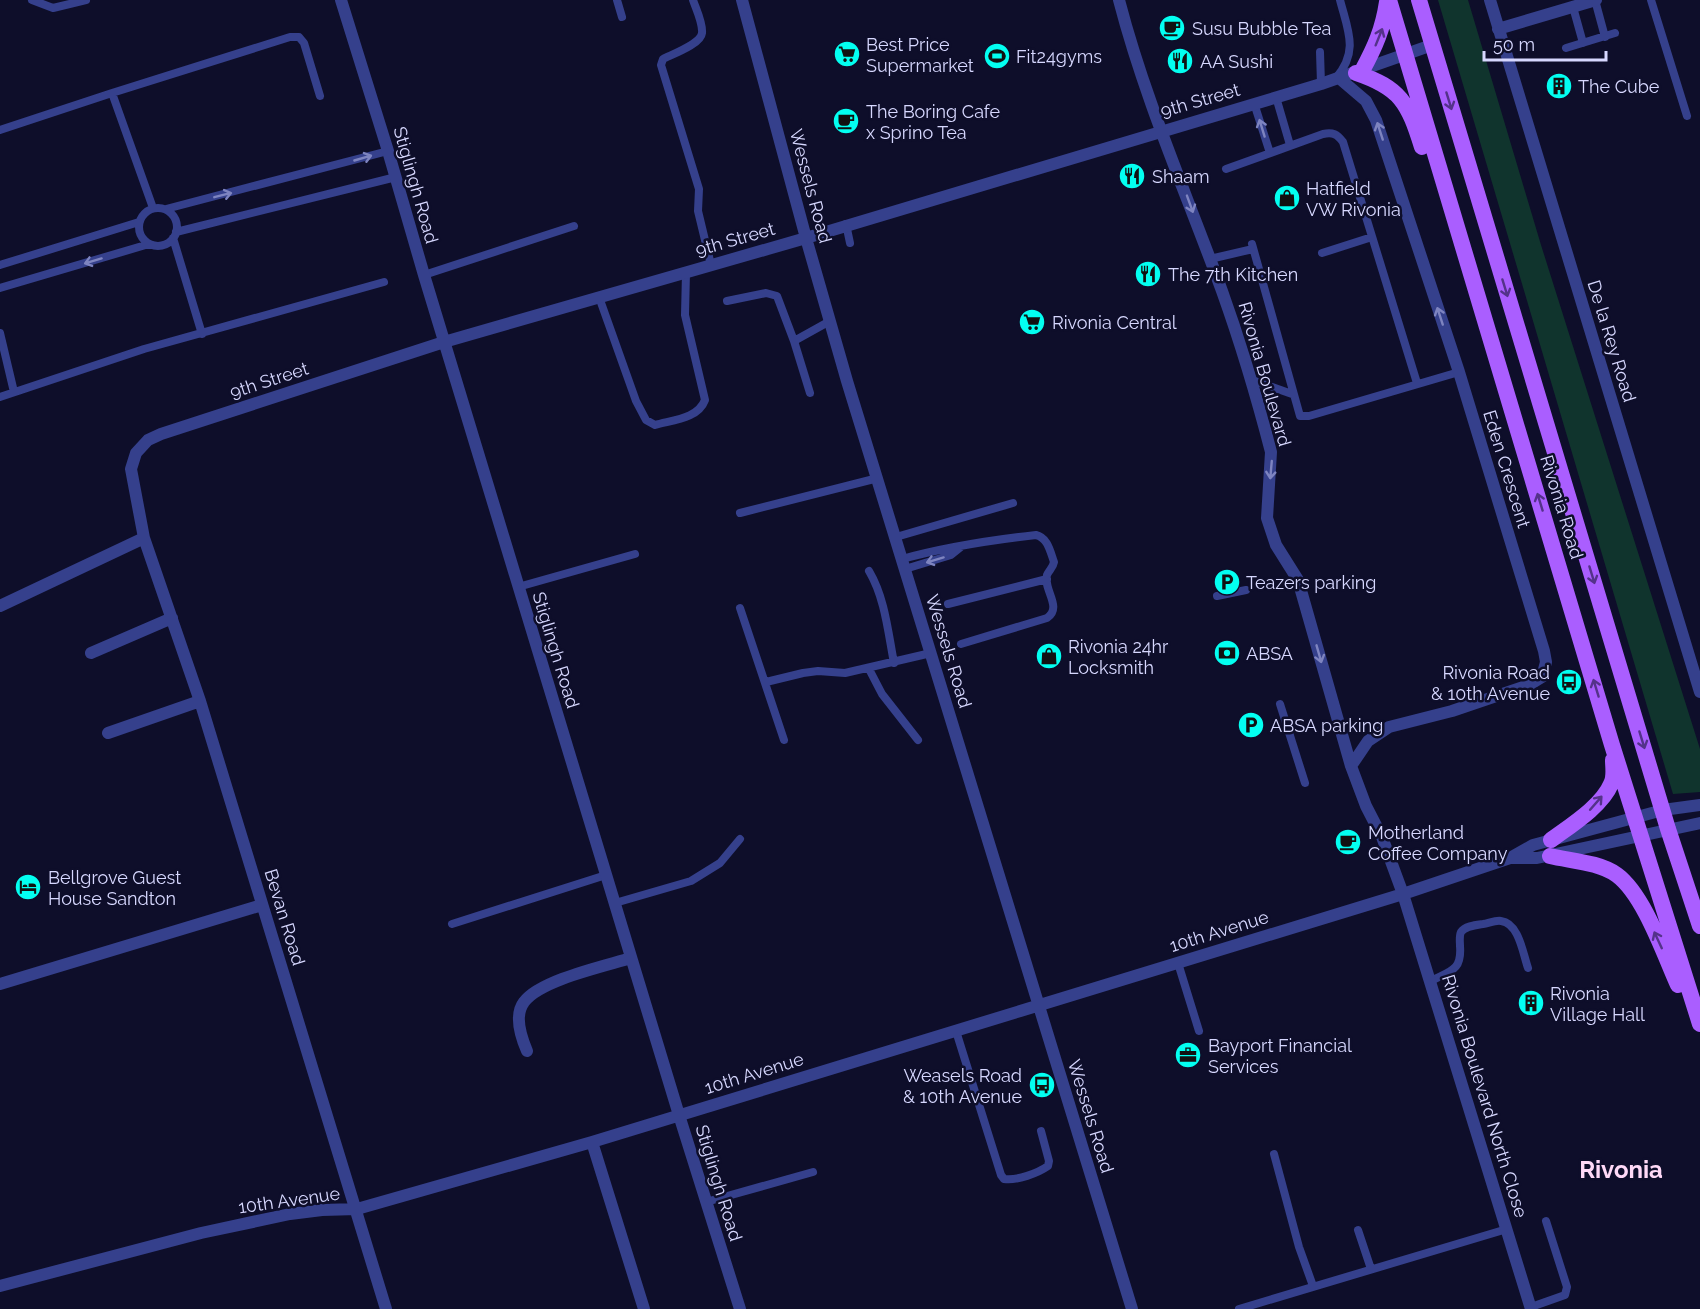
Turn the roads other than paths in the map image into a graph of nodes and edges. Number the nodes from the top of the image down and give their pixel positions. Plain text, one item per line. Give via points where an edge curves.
1 (32, 0) edge
2 (86, 0) edge
3 (341, 0) edge
4 (617, 0) edge
5 (693, 0) edge
6 (742, 0) edge
7 (1119, 0) edge
8 (1340, 0) edge
9 (1389, 0) edge
10 (1419, 0) edge
11 (1490, 0) edge
12 (1596, 0) edge
13 (1652, 0) edge
14 (1573, 7) junction
15 (622, 17) dead end
16 (1498, 29) junction
17 (1615, 33) dead end
18 (1605, 37) junction
19 (1583, 43) junction
20 (1432, 45) junction
21 (1566, 48) dead end
22 (1320, 52) dead end
23 (1404, 54) junction
24 (1359, 72) junction
25 (1337, 78) junction
26 (1321, 84) junction
27 (112, 93) junction
28 (320, 96) dead end
29 (1276, 97) junction
30 (1254, 103) junction
31 (1687, 116) dead end
32 (0, 130) edge
33 (1162, 130) junction
34 (1290, 145) junction
35 (388, 151) junction
36 (1270, 153) junction
37 (1226, 169) dead end
38 (396, 177) junction
39 (153, 208) junction
40 (166, 210) junction
41 (139, 222) junction
42 (846, 224) junction
43 (574, 226) dead end
44 (1458, 226) junction
45 (175, 235) junction
46 (1372, 237) junction
47 (806, 238) junction
48 (850, 243) dead end
49 (149, 244) junction
50 (1322, 253) dead end
51 (1210, 259) junction
52 (0, 265) edge
53 (711, 265) junction
54 (686, 272) junction
55 (424, 275) junction
56 (384, 282) dead end
57 (0, 288) edge
58 (599, 297) junction
59 (727, 302) dead end
60 (830, 321) junction
61 (0, 333) edge
62 (202, 334) junction
63 (794, 340) junction
64 (444, 342) junction
65 (1459, 372) junction
66 (1252, 380) junction
67 (1418, 383) junction
68 (14, 392) junction
69 (810, 393) dead end
70 (1292, 394) junction
71 (0, 397) edge
72 (878, 478) junction
73 (1013, 503) dead end
74 (740, 513) dead end
75 (896, 537) junction
76 (144, 538) junction
77 (634, 554) dead end
78 (904, 564) junction
79 (869, 570) dead end
80 (1047, 579) junction
81 (518, 587) junction
82 (1246, 590) dead end
83 (1217, 596) dead end
84 (948, 604) dead end
85 (0, 606) edge
86 (741, 608) dead end
87 (171, 618) junction
88 (961, 644) dead end
89 (91, 653) dead end
90 (931, 653) junction
91 (894, 663) junction
92 (869, 669) junction
93 (766, 682) junction
94 (1700, 692) edge
95 (200, 701) junction
96 (1280, 704) dead end
97 (108, 733) dead end
98 (784, 740) dead end
99 (918, 740) dead end
100 (1612, 744) junction
101 (1351, 766) junction
102 (1305, 783) dead end
103 (1700, 805) edge
104 (1663, 810) junction
105 (1635, 817) junction
106 (1700, 823) edge
107 (1668, 829) junction
108 (1641, 835) junction
109 (740, 839) dead end
110 (1550, 848) junction
111 (606, 875) junction
112 (1403, 894) junction
113 (615, 903) junction
114 (262, 905) junction
115 (452, 924) dead end
116 (1700, 927) edge
117 (631, 958) junction
118 (1178, 963) junction
119 (1528, 968) dead end
120 (1431, 981) junction
121 (0, 984) edge
122 (1038, 1006) junction
123 (1700, 1024) edge
124 (956, 1031) junction
125 (1200, 1031) dead end
126 (1700, 1032) edge
127 (527, 1051) dead end
128 (679, 1115) junction
129 (1041, 1131) dead end
130 (592, 1142) junction
131 (1274, 1154) dead end
132 (813, 1172) dead end
133 (706, 1202) junction
134 (357, 1209) junction
135 (1546, 1221) dead end
136 (1507, 1229) junction
137 (1358, 1230) dead end
138 (1371, 1269) junction
139 (0, 1286) edge
140 (1313, 1286) junction
141 (1531, 1308) edge
142 (386, 1309) edge
143 (644, 1309) edge
144 (740, 1309) edge
145 (1132, 1309) edge
146 (1239, 1309) edge

1 - 2 lane via 53,8
3 - 35 street, Stiglingh Road
4 - 15 lane
5 - 53 lane via 702,32 700,38 663,59 661,65 699,189 698,211
6 - 47 street, Wessels Road
7 - 33 street, Rivonia Boulevard
8 - 25 lane via 1350,54
9 - 23 main road, Rivonia Road
24 -> 9 main road via 1377,42
10 - 20 main road, Rivonia Road
11 - 16 street, De la Rey Road
12 - 14 street
12 - 18 lane
13 - 31 lane
14 - 16 street
14 - 19 lane
16 - 94 street, De la Rey Road
17 - 18 lane
18 - 19 lane
19 - 21 lane
20 - 23 street, 9th Street
20 -> 104 main road, Rivonia Road
22 - 26 lane
23 - 24 street, 9th Street
23 - 44 main road, Rivonia Road
24 - 25 street, 9th Street
24 - 44 main road via 1404,101 1437,191
25 - 26 street, 9th Street
65 -> 25 street, Eden Crescent via 1376,120 1366,101
26 - 29 street, 9th Street
27 - 28 lane via 299,37
27 - 32 lane
27 - 39 lane
29 - 30 street, 9th Street
29 - 34 lane
30 - 33 street, 9th Street
36 -> 30 lane
33 - 42 street, 9th Street
33 -> 51 street, Rivonia Boulevard
34 - 36 lane
34 - 46 lane via 1330,133 1340,138
35 - 38 street, Stiglingh Road
40 -> 35 lane
36 - 37 lane
38 - 45 lane
38 - 55 street, Stiglingh Road
39 - 40 lane
39 - 41 lane
40 - 45 lane via 175,219
41 - 49 lane via 140,235
41 - 52 lane
42 - 47 street, 9th Street
42 - 48 lane
43 - 55 lane
100 -> 44 main road, Rivonia Road
45 - 49 lane via 162,246
45 - 62 lane
46 - 50 lane
46 - 67 lane
47 - 53 street, 9th Street
47 - 60 street, Wessels Road
49 -> 57 lane
51 - 66 street, Rivonia Boulevard
51 - 70 lane via 1252,246
53 - 54 street, 9th Street
54 - 58 street, 9th Street
54 - 58 lane via 686,315 705,400 692,415 655,425 646,420
55 - 64 street, Stiglingh Road
56 - 62 lane
58 - 64 street, 9th Street
59 - 63 lane via 773,294 780,301
60 - 63 lane
60 - 72 street, Wessels Road
61 - 68 lane
62 - 68 lane
63 - 69 lane
64 - 76 street, 9th Street via 148,440 136,453 131,469
64 - 81 street, Stiglingh Road
65 - 67 lane
65 - 101 street, Eden Crescent via 1544,651 1545,671 1529,686 1389,727 1368,741
66 - 70 lane
66 -> 101 street, Rivonia Boulevard via 1271,452 1267,518 1276,545 1298,580
67 - 70 lane via 1309,416 1300,416
68 - 71 lane
72 - 74 lane
72 - 75 street, Wessels Road
73 - 75 lane
75 - 78 street, Wessels Road
76 - 85 street
76 - 87 street, Bevan Road
77 - 81 lane
78 - 80 lane via 951,555 961,547 1036,535 1047,542 1054,562
78 - 90 street, Wessels Road
79 - 91 lane via 882,601
80 - 84 lane
80 - 88 lane via 1052,615
81 - 111 street, Stiglingh Road
82 - 83 lane
86 - 93 lane
87 - 89 street
87 - 95 street, Bevan Road
90 - 91 lane
90 - 122 street, Wessels Road
91 - 92 lane
92 - 93 lane via 845,674 818,671
92 - 99 lane via 882,694
93 - 98 lane
95 - 97 street
95 - 114 street, Bevan Road
96 - 102 lane
100 - 105 main road, Rivonia Road
110 -> 100 main road via 1611,786
101 - 112 street, Rivonia Boulevard
103 - 104 street, 10th Avenue
104 - 105 street, 10th Avenue
104 - 107 main road, Rivonia Road
105 - 108 main road, Rivonia Road
105 - 110 street, 10th Avenue
106 - 107 street, 10th Avenue
107 - 108 street, 10th Avenue
107 - 116 main road, Rivonia Road
108 - 110 street, 10th Avenue
108 - 123 main road, Rivonia Road
109 - 113 lane via 720,863 691,881
110 - 112 street, 10th Avenue via 1537,858 1510,858
126 -> 110 main road via 1629,886 1616,874
111 - 113 street, Stiglingh Road
111 - 115 lane
112 - 118 street, 10th Avenue
112 - 120 street, Rivonia Boulevard North Close
113 - 117 street, Stiglingh Road
114 - 121 street
114 - 134 street, Bevan Road
117 - 127 street via 547,985 525,1001 520,1019
117 - 128 street, Stiglingh Road
118 - 122 street, 10th Avenue
118 - 125 lane
119 - 120 lane via 1515,930 1500,920 1466,927 1460,937 1459,965
120 - 136 street, Rivonia Boulevard North Close
122 - 124 street, 10th Avenue
122 - 145 street, Wessels Road
124 - 128 street, 10th Avenue
124 - 129 lane via 1004,1179 1048,1166
128 - 130 street, 10th Avenue
128 - 133 street, Stiglingh Road
130 - 134 street, 10th Avenue
130 - 143 street
131 - 140 lane
132 - 133 lane
133 - 144 street, Stiglingh Road
134 - 139 street, 10th Avenue via 301,1213 201,1233
134 - 142 street, Bevan Road
135 - 141 lane via 1567,1287 1565,1295
136 - 138 lane
136 - 141 street, Rivonia Boulevard North Close
137 - 138 lane
138 - 140 lane
140 - 146 lane

